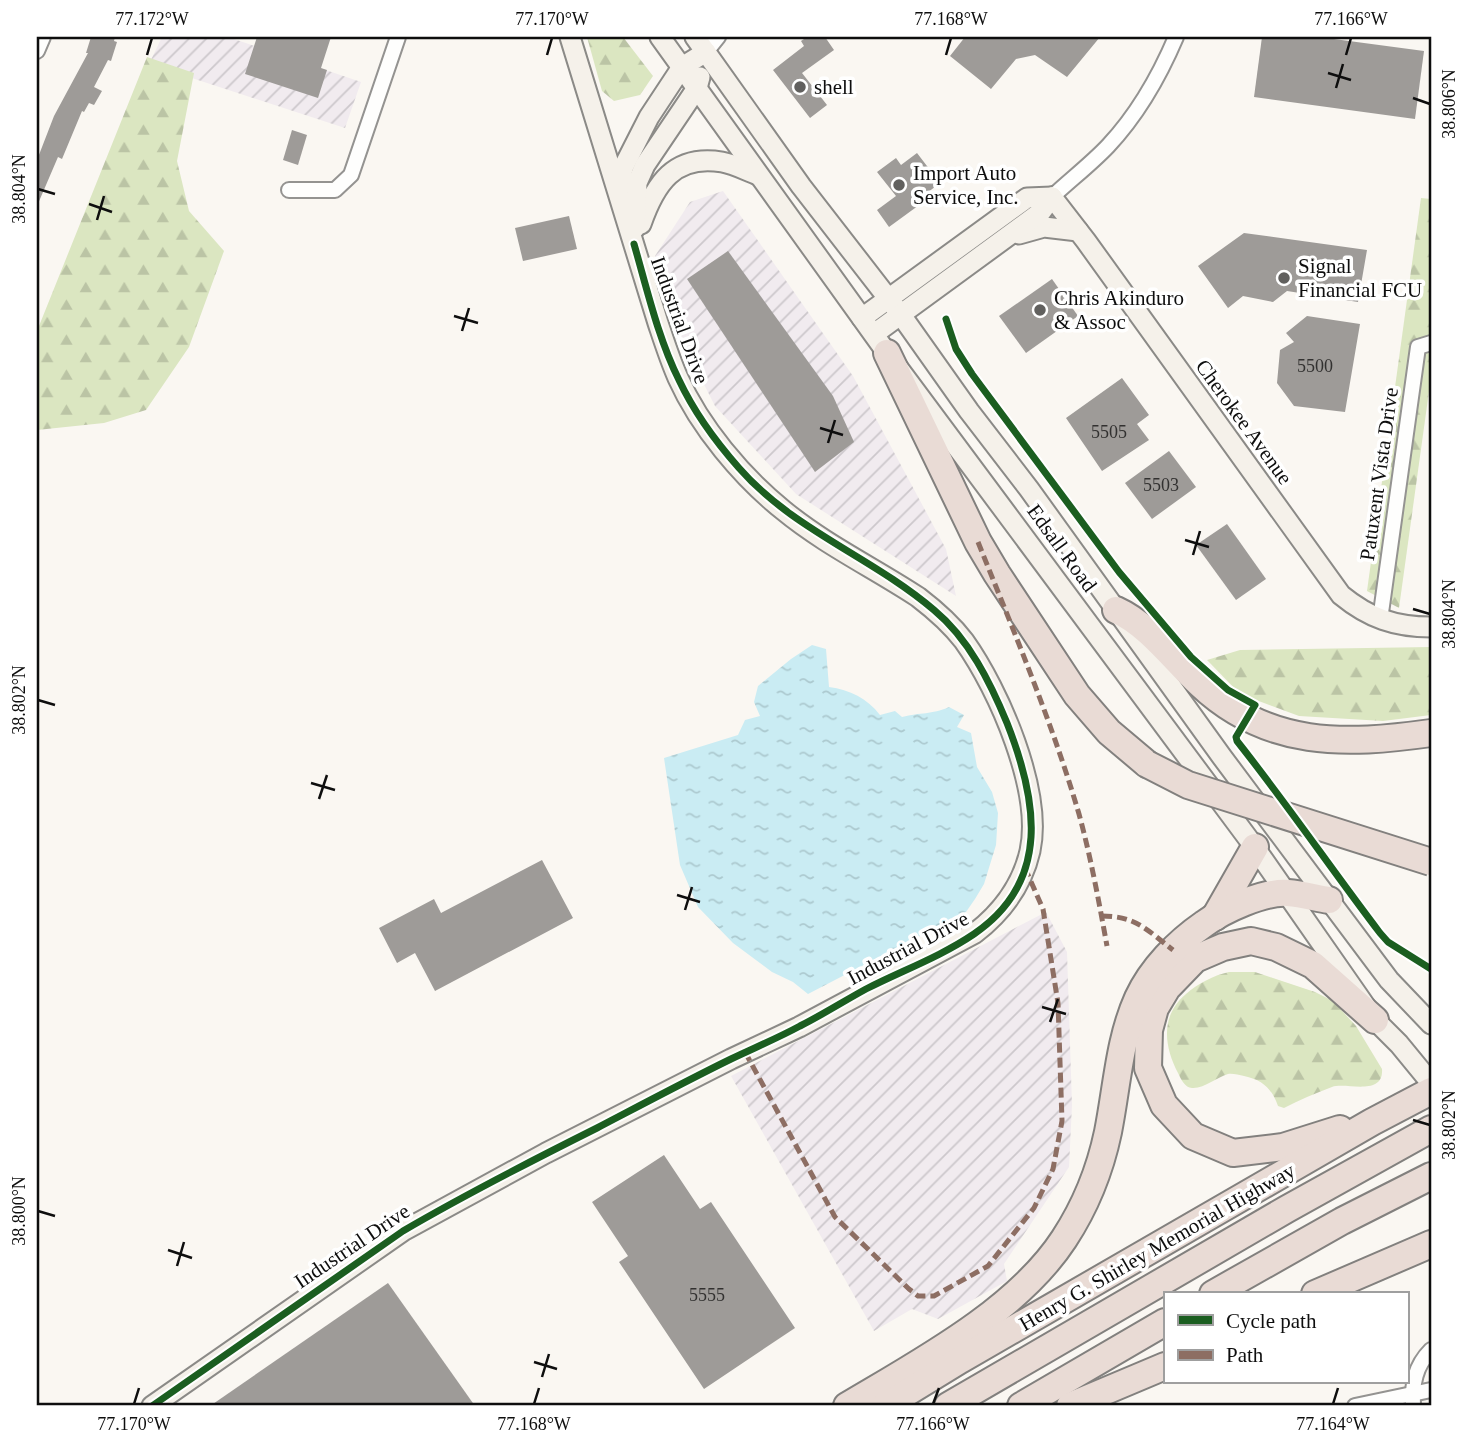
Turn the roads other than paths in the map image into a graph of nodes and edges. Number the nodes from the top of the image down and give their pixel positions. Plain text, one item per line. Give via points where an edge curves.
1 (43, 37) edge
2 (398, 37) edge
3 (570, 37) edge
4 (660, 37) edge
5 (1176, 37) edge
6 (706, 42) edge
7 (37, 51) edge
8 (682, 67) junction
9 (697, 88) junction
10 (758, 175) junction
11 (289, 190) dead end
12 (618, 193) junction
13 (1052, 197) junction
14 (1078, 230) junction
15 (1002, 241) junction
16 (635, 244) junction
17 (889, 299) junction
18 (901, 315) junction
19 (862, 318) junction
20 (1431, 343) edge
21 (881, 344) junction
22 (1116, 610) junction
23 (1380, 620) junction
24 (1431, 626) edge
25 (1431, 733) edge
26 (1255, 847) junction
27 (1431, 862) edge
28 (1285, 892) junction
29 (1329, 900) junction
30 (1215, 916) junction
31 (1374, 1020) junction
32 (1431, 1024) edge
33 (1431, 1083) edge
34 (1431, 1091) edge
35 (1372, 1122) junction
36 (1431, 1129) edge
37 (1431, 1176) edge
38 (1431, 1246) edge
39 (1217, 1292) edge
40 (1319, 1292) edge
41 (1164, 1323) edge
42 (1431, 1350) edge
43 (1164, 1366) edge
44 (1431, 1390) edge
45 (1413, 1400) edge
46 (152, 1406) edge
47 (847, 1406) edge
48 (884, 1406) edge
49 (948, 1406) edge
50 (1021, 1406) edge
51 (1070, 1406) edge
52 (1356, 1406) edge

1 - 7 street
2 - 11 street via 351,175 335,190
3 - 12 street, Industrial Drive
4 - 8 street, Edsall Road
5 - 13 street via 1135,114 1107,148
6 - 8 street
6 - 9 street, Industrial Drive
6 - 17 street, Edsall Road via 801,186
8 - 9 street, Edsall Road
8 - 12 street via 631,147
9 - 10 street, Edsall Road
9 - 16 street, Industrial Drive via 637,183
10 - 16 street via 723,162 700,161 679,167 663,178 650,198
10 - 19 street, Edsall Road
12 - 16 street, Industrial Drive
13 - 14 street, Cherokee Avenue
13 - 15 street via 1041,212
13 - 17 street via 1027,198
14 - 15 street via 1044,227
14 - 23 street, Cherokee Avenue via 1341,595
15 - 18 street
16 - 46 street, Industrial Drive via 679,380 738,467 785,512 934,610 969,649 1000,708 1026,779 1032,831 1022,877 1000,911 975,933 425,1217
17 - 18 street, Edsall Road
17 - 19 street
18 - 21 street
18 - 22 street, Edsall Road
19 - 21 street, Edsall Road
20 - 23 street, Patuxent Vista Drive via 1418,347
21 - 26 street, Edsall Road
21 - 27 highway, bridge via 997,574 1077,695 1109,732 1147,764 1188,785
22 - 25 highway via 1132,617 1225,705 1270,728 1348,742
22 - 29 street, Edsall Road
23 - 24 street, Cherokee Avenue
26 - 28 street, Edsall Road
26 - 30 highway
28 - 29 highway
28 - 30 highway via 1233,905
28 - 31 street, Edsall Road
29 - 32 street, Edsall Road via 1389,980
30 - 47 highway via 1183,939 1138,998 1119,1060 1098,1167 1062,1242 1040,1269 964,1334
31 - 33 street, Edsall Road
31 - 35 highway via 1313,965 1276,947 1241,943 1195,960 1167,988 1149,1030 1148,1068 1164,1105 1194,1136 1233,1153 1283,1147
34 - 35 highway, Henry G. Shirley Memorial Highway
35 - 48 highway, Henry G. Shirley Memorial Highway
36 - 49 highway
37 - 39 highway
38 - 40 highway
41 - 50 highway
42 - 45 street via 1419,1364
43 - 51 highway
44 - 45 street
45 - 52 street

